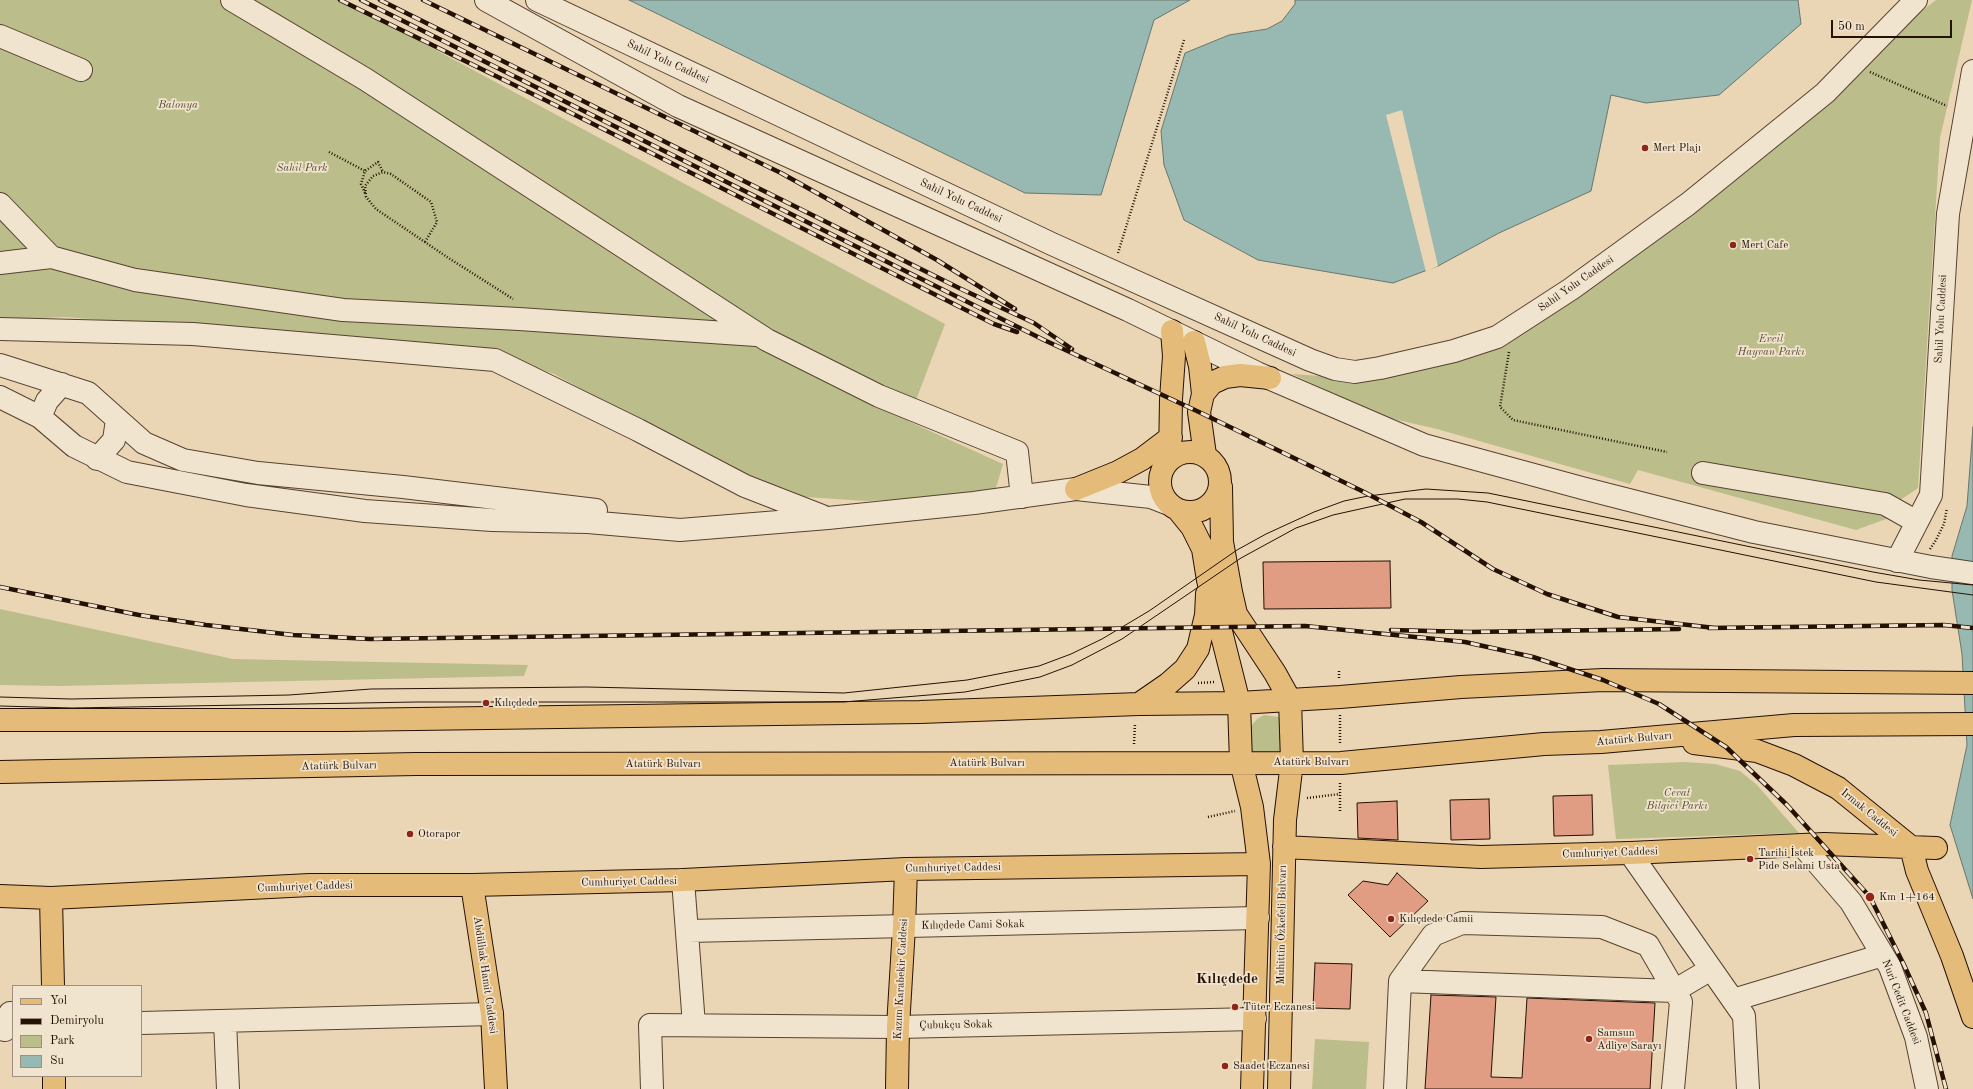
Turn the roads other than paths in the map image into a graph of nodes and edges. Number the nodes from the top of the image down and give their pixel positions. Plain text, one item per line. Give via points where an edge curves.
1 (232, 0) edge
2 (486, 0) edge
3 (537, 0) edge
4 (1916, 0) edge
5 (0, 36) edge
6 (81, 70) dead end
7 (1973, 71) edge
8 (0, 204) edge
9 (51, 257) junction
10 (0, 263) edge
11 (0, 329) edge
12 (1172, 331) junction
13 (759, 335) junction
14 (1194, 342) junction
15 (0, 365) edge
16 (1270, 378) junction
17 (62, 384) junction
18 (1203, 394) junction
19 (0, 397) edge
20 (40, 417) junction
21 (117, 420) junction
22 (1171, 437) junction
23 (1205, 455) junction
24 (97, 459) junction
25 (1170, 459) junction
26 (1703, 473) dead end
27 (1221, 487) junction
28 (1076, 489) junction
29 (1022, 497) junction
30 (1174, 507) junction
31 (828, 518) junction
32 (1917, 522) junction
33 (748, 523) junction
34 (1897, 561) junction
35 (1973, 573) edge
36 (1208, 580) junction
37 (1973, 683) edge
38 (1290, 700) junction
39 (1137, 704) junction
40 (1239, 704) junction
41 (0, 720) edge
42 (1973, 724) edge
43 (1652, 737) junction
44 (1241, 762) junction
45 (1292, 762) junction
46 (0, 772) edge
47 (1802, 845) junction
48 (1284, 847) junction
49 (1911, 847) junction
50 (1936, 848) dead end
51 (1630, 853) junction
52 (1259, 864) junction
53 (906, 869) junction
54 (682, 880) junction
55 (472, 885) junction
56 (0, 896) edge
57 (51, 898) junction
58 (1258, 918) junction
59 (904, 927) junction
60 (688, 931) junction
61 (1883, 955) junction
62 (1712, 969) junction
63 (1400, 981) junction
64 (54, 985) edge
65 (1674, 991) junction
66 (1733, 1000) junction
67 (12, 1013) edge
68 (492, 1014) junction
69 (1973, 1017) edge
70 (1254, 1019) junction
71 (225, 1021) junction
72 (142, 1023) edge
73 (694, 1025) junction
74 (898, 1027) junction
75 (0, 1029) edge
76 (54, 1077) edge
77 (54, 1089) edge
78 (228, 1089) edge
79 (496, 1089) edge
80 (652, 1089) edge
81 (897, 1089) edge
82 (1252, 1089) edge
83 (1278, 1089) edge
84 (1395, 1089) edge
85 (1673, 1089) edge
86 (1748, 1089) edge
87 (1927, 1089) edge

1 - 13 street via 365,79
2 - 12 street via 678,106
3 - 4 street, Sahil Yolu Caddesi via 1052,244 1310,360 1335,369 1355,372 1454,351 1497,337 1571,289 1688,204 1825,93
5 - 6 street
7 - 32 street, Sahil Yolu Caddesi via 1948,214 1931,495
8 - 9 street
9 - 10 street
9 - 13 street via 135,280 343,310
11 - 31 street via 193,334 494,360 638,430 745,486
12 - 14 street
12 - 22 main road via 1174,356
13 - 29 street via 879,396 1017,452
14 - 16 street
14 - 18 main road
15 - 17 street
16 - 18 main road via 1240,375 1225,377 1212,383
16 - 34 street via 1424,445 1464,457 1754,532
17 - 20 street via 47,401
17 - 21 street via 88,393
18 - 23 main road via 1199,412
19 - 20 street
20 - 24 street via 74,446
21 - 24 street via 114,440
21 - 33 street via 144,444 183,460 258,474 403,487 635,514 721,516
22 - 25 main road
22 - 28 main road via 1142,459
23 - 25 main road via 1196,451 1186,452 1176,454
23 - 27 main road via 1218,469
24 - 33 street via 127,472 246,495 365,511 492,520 588,522 680,530
25 - 30 main road via 1163,469 1160,489
26 - 32 street via 1885,504
27 - 30 main road via 1218,495 1206,508 1188,513
27 - 38 main road via 1222,542 1236,614
28 - 29 street
28 - 30 street via 1151,497
29 - 31 street
30 - 36 main road via 1192,527 1203,548
31 - 33 street
32 - 34 street, Sahil Yolu Caddesi
34 - 35 street
36 - 39 main road via 1206,615 1198,649 1185,669 1168,684
36 - 40 main road
37 - 38 main road via 1604,680 1461,687
38 - 40 main road
38 - 45 main road, Muhittin Özkefeli Bulvarı
39 - 40 main road
39 - 41 main road via 920,712 438,719
40 - 44 main road
42 - 43 main road, Atatürk Bulvarı via 1794,725
43 - 45 main road, Atatürk Bulvarı via 1340,763
43 - 49 main road, Irmak Caddesi via 1756,751 1794,765 1838,788
44 - 45 main road, Atatürk Bulvarı
44 - 46 main road, Atatürk Bulvarı via 416,764
44 - 52 main road via 1252,807
45 - 48 main road, Muhittin Özkefeli Bulvarı
47 - 49 main road, Cumhuriyet Caddesi
47 - 51 main road, Cumhuriyet Caddesi
47 - 61 street, Nuri Cedit Caddesi via 1851,902
48 - 51 main road, Cumhuriyet Caddesi via 1482,857
48 - 83 main road, Muhittin Özkefeli Bulvarı
49 - 50 main road, Cumhuriyet Caddesi
49 - 69 main road via 1917,871 1952,956
51 - 62 street
52 - 53 main road, Cumhuriyet Caddesi
52 - 58 main road
53 - 54 main road, Cumhuriyet Caddesi
53 - 59 main road, Kazım Karabekir Caddesi
54 - 55 main road, Cumhuriyet Caddesi
54 - 60 street
55 - 57 main road, Cumhuriyet Caddesi via 310,886
55 - 68 main road, Abdülhak Hamit Caddesi
56 - 57 main road, Cumhuriyet Caddesi
57 - 64 main road
58 - 59 street, Kılıçdede Cami Sokak
58 - 70 main road
59 - 60 street, Kılıçdede Cami Sokak
59 - 74 main road, Kazım Karabekir Caddesi
60 - 73 street
61 - 66 street
61 - 87 street, Nuri Cedit Caddesi via 1890,967 1916,1037
62 - 65 street
62 - 66 street
63 - 65 street
63 - 65 street via 1433,934 1462,923 1602,927 1648,945
63 - 84 street
65 - 85 street via 1681,1002
66 - 86 street via 1744,1016
67 - 75 street via 4,1030
68 - 71 street
68 - 79 main road, Abdülhak Hamit Caddesi
70 - 74 street, Çubukçu Sokak
70 - 82 main road
71 - 72 street
71 - 78 street
73 - 74 street, Çubukçu Sokak
73 - 80 street, Çubukçu Sokak via 650,1025
74 - 81 main road, Kazım Karabekir Caddesi
76 - 77 main road

